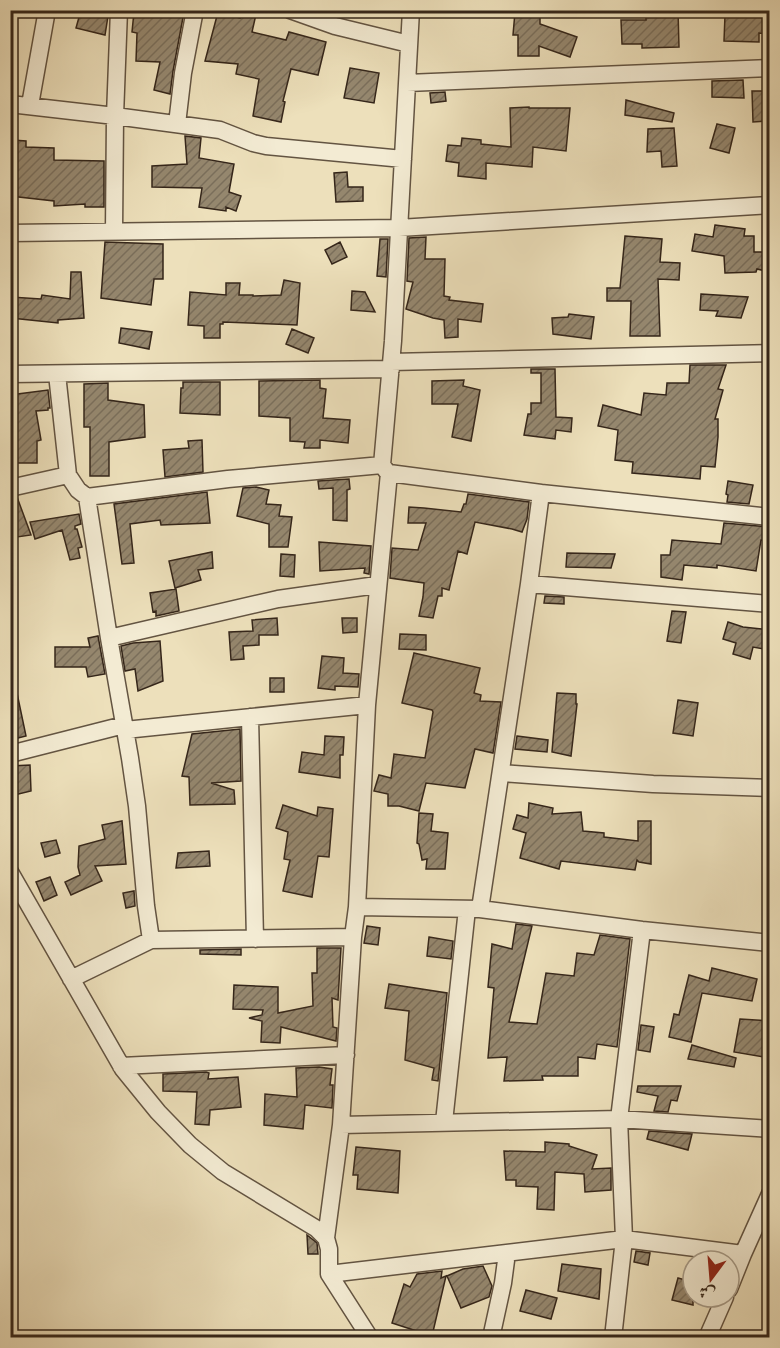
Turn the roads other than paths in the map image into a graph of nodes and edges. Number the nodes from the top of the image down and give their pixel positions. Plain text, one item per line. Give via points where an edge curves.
1 (47, 10) edge
2 (119, 10) edge
3 (195, 10) edge
4 (290, 10) edge
5 (411, 10) edge
6 (408, 44) junction
7 (770, 68) edge
8 (407, 83) junction
9 (10, 104) edge
10 (30, 105) junction
11 (115, 116) junction
12 (177, 124) junction
13 (403, 159) junction
14 (770, 205) edge
15 (399, 228) junction
16 (114, 231) junction
17 (10, 233) edge
18 (770, 353) edge
19 (391, 366) junction
20 (10, 374) edge
21 (57, 374) junction
22 (385, 469) junction
23 (68, 475) junction
24 (10, 488) edge
25 (541, 493) junction
26 (87, 497) junction
27 (770, 517) edge
28 (530, 584) junction
29 (377, 585) junction
30 (770, 604) edge
31 (109, 638) junction
32 (367, 705) junction
33 (250, 717) junction
34 (124, 727) junction
35 (10, 754) edge
36 (502, 773) junction
37 (770, 788) edge
38 (10, 872) edge
39 (357, 907) junction
40 (473, 909) junction
41 (642, 930) junction
42 (353, 937) junction
43 (255, 939) junction
44 (151, 940) junction
45 (770, 943) edge
46 (71, 979) junction
47 (346, 1055) junction
48 (121, 1066) junction
49 (619, 1119) junction
50 (444, 1122) junction
51 (341, 1125) junction
52 (770, 1130) edge
53 (770, 1194) edge
54 (326, 1238) junction
55 (624, 1239) junction
56 (507, 1253) junction
57 (743, 1254) junction
58 (741, 1259) edge
59 (329, 1274) junction
60 (720, 1309) edge
61 (370, 1338) edge
62 (490, 1338) edge
63 (613, 1338) edge
64 (707, 1338) edge

1 - 10 street
2 - 11 street
3 - 12 street
4 - 6 street
5 - 6 street
6 - 8 street
7 - 8 street
8 - 13 street
9 - 10 street
10 - 11 street
11 - 12 street
11 - 16 street
12 - 13 street via 220,130 266,146
13 - 15 street
14 - 15 street
15 - 16 street
15 - 19 street
16 - 17 street
18 - 19 street
19 - 21 street
19 - 22 street
20 - 21 street
21 - 23 street
22 - 25 street
22 - 26 street via 228,479
22 - 29 street
23 - 24 street
23 - 26 street
25 - 27 street
25 - 28 street
26 - 31 street
28 - 30 street
28 - 36 street
29 - 31 street via 278,599
29 - 32 street
31 - 34 street
32 - 33 street
32 - 39 street
33 - 34 street
33 - 43 street
34 - 35 street
34 - 44 street
36 - 37 street
36 - 40 street
38 - 46 street
39 - 40 street
39 - 42 street
40 - 41 street
40 - 50 street
41 - 45 street
41 - 49 street
42 - 43 street
42 - 47 street
43 - 44 street
44 - 46 street
46 - 48 street
47 - 48 street
47 - 51 street
48 - 54 street via 190,1145 223,1172
49 - 50 street
49 - 52 street
49 - 55 street
50 - 51 street
51 - 54 street
53 - 57 street
54 - 59 street
55 - 56 street
55 - 57 street
55 - 63 street
56 - 59 street
56 - 62 street
57 - 58 street
59 - 61 street
60 - 64 street

